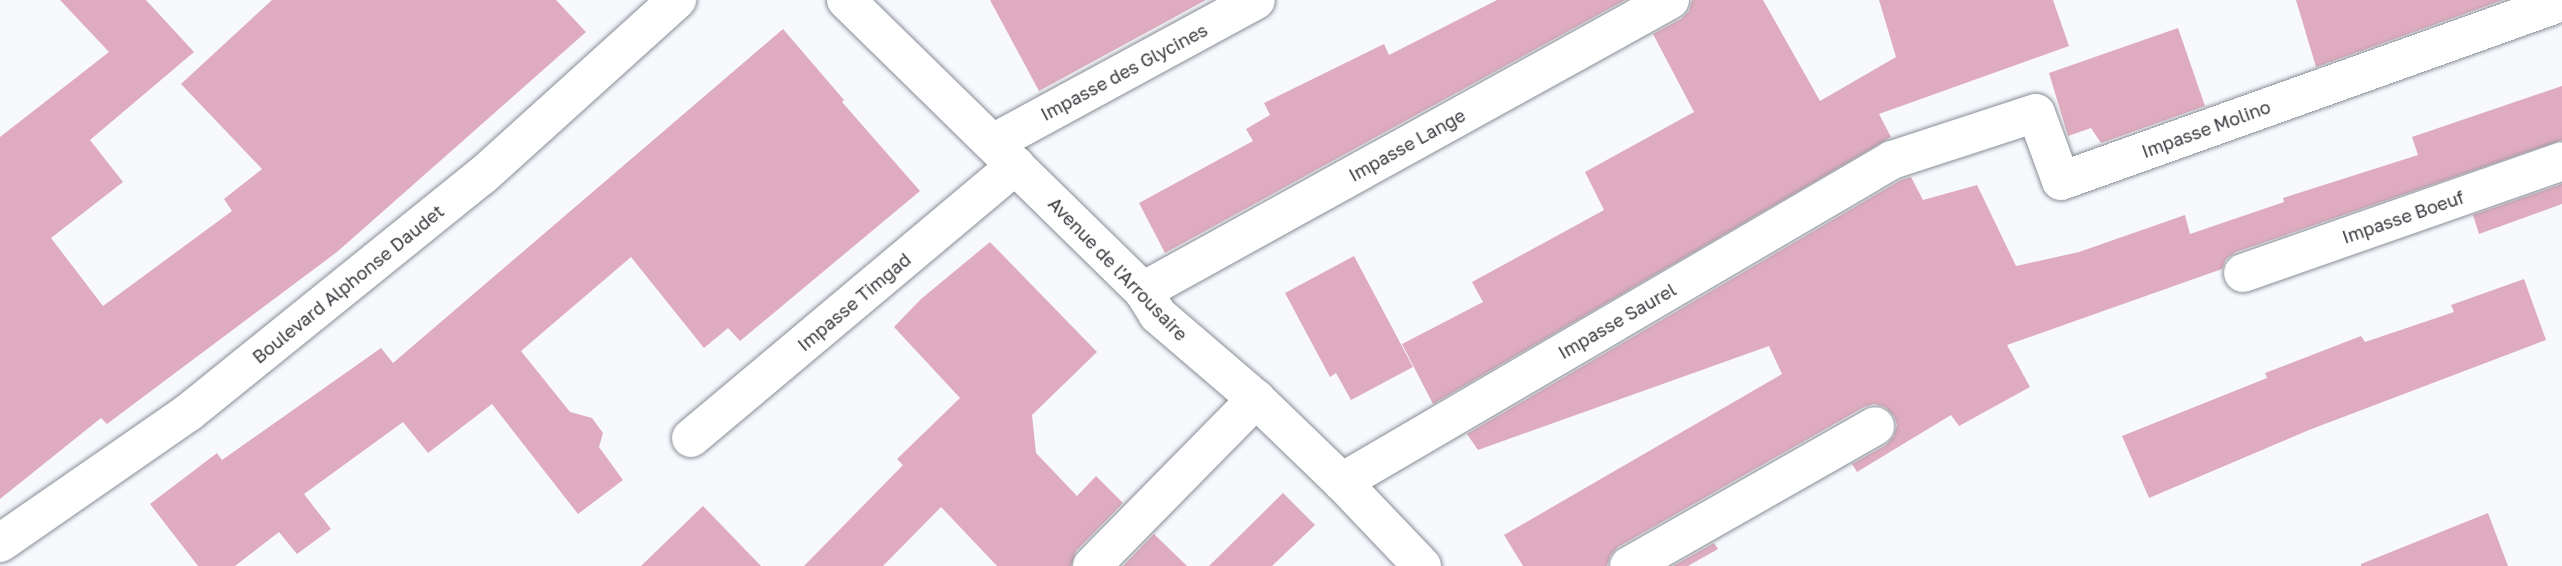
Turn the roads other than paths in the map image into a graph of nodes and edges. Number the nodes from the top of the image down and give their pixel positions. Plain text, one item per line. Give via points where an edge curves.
1 (677, 0) edge
2 (846, 0) edge
3 (1256, 0) edge
4 (1670, 0) edge
5 (2562, 2) edge
6 (1004, 154) junction
7 (1892, 160) joint
8 (2562, 161) edge
9 (2244, 273) dead end
10 (1143, 290) junction
11 (1256, 400) junction
12 (1875, 426) dead end
13 (691, 438) dead end
14 (1342, 482) junction
15 (0, 543) edge
16 (1092, 566) edge
17 (1422, 566) edge
18 (1629, 566) edge

1 - 15 street, Boulevard Alphonse Daudet via 482,176 189,412
2 - 6 street, Avenue de l'Arrousaire
3 - 6 street, Impasse des Glycines
4 - 10 street, Impasse Lange
5 - 7 street, Impasse Molino via 2061,181 2036,113
6 - 10 street, Avenue de l'Arrousaire
6 - 13 street, Impasse Timgad
7 - 14 street, Impasse Saurel
8 - 9 street, Impasse Boeuf
10 - 11 street, Avenue de l'Arrousaire via 1158,315
11 - 14 street, Avenue de l'Arrousaire
11 - 16 street
12 - 18 street
14 - 17 street, Avenue de l'Arrousaire

